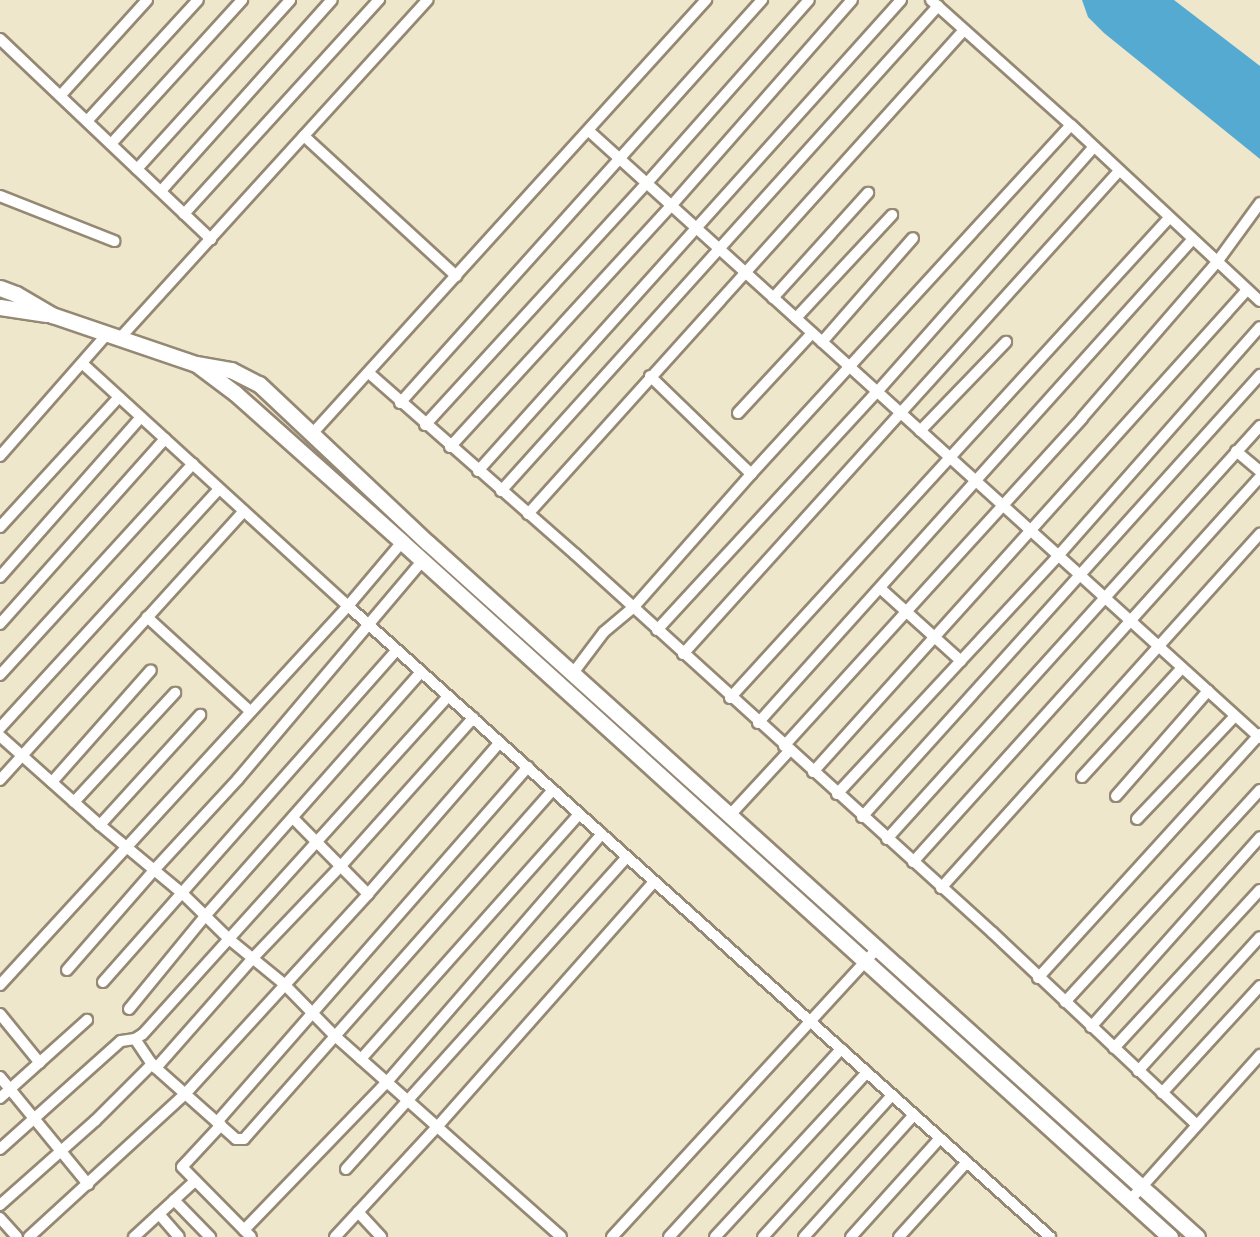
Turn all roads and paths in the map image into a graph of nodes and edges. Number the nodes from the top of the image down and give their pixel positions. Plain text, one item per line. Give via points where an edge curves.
1 (147, 0) edge
2 (198, 0) edge
3 (242, 0) edge
4 (290, 0) edge
5 (332, 0) edge
6 (379, 0) edge
7 (428, 0) edge
8 (706, 0) edge
9 (762, 0) edge
10 (809, 0) edge
11 (852, 0) edge
12 (901, 0) edge
13 (934, 3) edge
14 (964, 30) junction
15 (0, 39) edge
16 (60, 95) junction
17 (87, 121) junction
18 (1071, 125) junction
19 (589, 131) junction
20 (304, 136) junction
21 (111, 144) junction
22 (1094, 147) junction
23 (621, 160) junction
24 (137, 169) junction
25 (1119, 171) junction
26 (647, 183) junction
27 (161, 192) junction
28 (868, 193) dead end
29 (0, 196) edge
30 (1260, 203) edge
31 (671, 206) junction
32 (184, 214) junction
33 (892, 214) dead end
34 (1170, 218) junction
35 (696, 228) junction
36 (913, 238) dead end
37 (211, 239) junction
38 (1192, 240) junction
39 (114, 241) dead end
40 (720, 249) junction
41 (1217, 262) junction
42 (747, 274) junction
43 (456, 276) junction
44 (0, 288) edge
45 (1247, 290) junction
46 (773, 298) junction
47 (1260, 301) edge
48 (0, 307) edge
49 (52, 315) junction
50 (796, 318) junction
51 (1260, 327) edge
52 (812, 333) junction
53 (113, 336) junction
54 (822, 342) junction
55 (1006, 342) dead end
56 (83, 364) junction
57 (196, 364) junction
58 (850, 367) junction
59 (369, 373) junction
60 (1260, 375) edge
61 (650, 376) junction
62 (877, 392) junction
63 (119, 397) junction
64 (400, 403) junction
65 (738, 413) dead end
66 (901, 414) junction
67 (141, 417) junction
68 (425, 425) junction
69 (1260, 426) edge
70 (920, 431) junction
71 (311, 435) junction
72 (165, 439) junction
73 (450, 447) junction
74 (1236, 452) junction
75 (0, 456) edge
76 (951, 459) junction
77 (193, 464) junction
78 (478, 471) junction
79 (1260, 471) edge
80 (751, 474) junction
81 (1260, 477) edge
82 (976, 481) junction
83 (219, 489) junction
84 (501, 491) junction
85 (1003, 506) junction
86 (244, 512) junction
87 (528, 514) junction
88 (0, 527) edge
89 (1031, 531) junction
90 (1260, 534) edge
91 (402, 542) junction
92 (1058, 556) junction
93 (423, 560) junction
94 (1080, 576) junction
95 (0, 577) edge
96 (880, 588) junction
97 (1103, 597) junction
98 (348, 606) junction
99 (633, 608) junction
100 (907, 612) junction
101 (147, 617) junction
102 (1130, 621) junction
103 (0, 624) edge
104 (370, 626) junction
105 (657, 630) junction
106 (934, 637) junction
107 (1158, 646) junction
108 (397, 650) junction
109 (683, 654) junction
110 (961, 661) junction
111 (1182, 668) junction
112 (151, 670) dead end
113 (422, 672) junction
114 (573, 673) junction
115 (0, 675) edge
116 (1208, 691) junction
117 (176, 693) dead end
118 (448, 696) junction
119 (730, 698) junction
120 (250, 711) junction
121 (200, 715) dead end
122 (1235, 716) junction
123 (473, 718) junction
124 (758, 723) junction
125 (0, 728) edge
126 (0, 736) edge
127 (1259, 736) edge
128 (500, 742) junction
129 (787, 749) junction
130 (22, 755) junction
131 (528, 767) junction
132 (813, 772) junction
133 (1082, 777) dead end
134 (0, 780) edge
135 (52, 782) junction
136 (553, 790) junction
137 (1260, 790) edge
138 (837, 794) junction
139 (1116, 796) dead end
140 (74, 802) junction
141 (579, 814) junction
142 (730, 814) junction
143 (862, 817) junction
144 (293, 818) junction
145 (1137, 819) dead end
146 (100, 825) junction
147 (602, 834) junction
148 (1260, 837) edge
149 (887, 839) junction
150 (316, 843) junction
151 (128, 846) junction
152 (627, 857) junction
153 (913, 862) junction
154 (340, 867) junction
155 (154, 869) junction
156 (654, 882) junction
157 (942, 888) junction
158 (1260, 890) edge
159 (182, 893) junction
160 (368, 894) junction
161 (206, 915) junction
162 (1260, 937) edge
163 (230, 939) junction
164 (878, 948) junction
165 (252, 959) junction
166 (866, 960) junction
167 (67, 970) dead end
168 (1038, 978) junction
169 (103, 982) dead end
170 (284, 984) junction
171 (0, 985) edge
172 (1260, 986) edge
173 (1065, 1002) junction
174 (129, 1009) dead end
175 (312, 1013) junction
176 (0, 1014) edge
177 (87, 1020) dead end
178 (810, 1021) junction
179 (1091, 1027) junction
180 (335, 1036) junction
181 (135, 1039) junction
182 (1114, 1048) junction
183 (841, 1049) junction
184 (1260, 1055) edge
185 (361, 1059) junction
186 (40, 1063) junction
187 (154, 1066) junction
188 (1138, 1071) junction
189 (867, 1072) junction
190 (0, 1077) edge
191 (387, 1082) junction
192 (10, 1090) junction
193 (1162, 1093) junction
194 (185, 1094) junction
195 (892, 1095) junction
196 (0, 1098) edge
197 (408, 1101) junction
198 (914, 1115) junction
199 (34, 1119) junction
200 (219, 1123) junction
201 (1197, 1125) junction
202 (437, 1127) junction
203 (940, 1138) junction
204 (0, 1149) edge
205 (60, 1152) junction
206 (967, 1162) junction
207 (346, 1169) dead end
208 (195, 1181) junction
209 (88, 1184) junction
210 (1142, 1186) junction
211 (174, 1200) junction
212 (1130, 1200) junction
213 (0, 1205) edge
214 (358, 1212) junction
215 (159, 1214) junction
216 (0, 1218) edge
217 (345, 1227) junction
218 (247, 1234) edge
219 (17, 1237) edge
220 (29, 1237) edge
221 (134, 1237) edge
222 (179, 1237) edge
223 (210, 1237) edge
224 (335, 1237) edge
225 (353, 1237) edge
226 (381, 1237) edge
227 (561, 1237) edge
228 (612, 1237) edge
229 (669, 1237) edge
230 (715, 1237) edge
231 (763, 1237) edge
232 (804, 1237) edge
233 (851, 1237) edge
234 (899, 1237) edge
235 (1050, 1237) edge
236 (1170, 1237) edge
237 (1197, 1237) edge

1 - 16 street
2 - 17 street
3 - 21 street
4 - 24 street
5 - 27 street
6 - 32 street
7 - 20 street
8 - 19 street
9 - 23 street
10 - 26 street
11 - 31 street
12 - 35 street
13 - 14 street
13 - 40 street
14 - 18 street
14 - 42 street
15 - 16 street
16 - 17 street
17 - 21 street
18 - 22 street
18 - 58 street
19 - 23 street
19 - 43 street
20 - 37 street
20 - 43 street
21 - 24 street
22 - 25 street
22 - 62 street
23 - 26 street
23 - 64 street
24 - 27 street
25 - 34 street
25 - 66 street
26 - 31 street
26 - 68 street
27 - 32 street
28 - 46 street
29 - 39 street
30 - 41 street
31 - 35 street
31 - 73 street
32 - 37 street
33 - 50 street
34 - 38 street
34 - 76 street
35 - 40 street
35 - 78 street
36 - 54 street
37 - 53 street
38 - 41 street
38 - 82 street
40 - 42 street
40 - 84 street
41 - 45 street
41 - 85 street
42 - 46 street
42 - 61 street
43 - 59 street
44 - 49 street
45 - 47 street
45 - 89 street
46 - 50 street
48 - 49 street
49 - 53 street
50 - 52 street
51 - 92 street
52 - 54 street
52 - 65 street
53 - 56 street
53 - 57 street
54 - 58 street
55 - 70 street
56 - 63 street
56 - 75 street
57 - 71 street via 231,370 259,384
57 - 91 street via 244,401
58 - 62 street
58 - 80 street
59 - 64 street
59 - 71 street
60 - 94 street
61 - 80 street
61 - 87 street
62 - 66 street
62 - 105 street
63 - 67 street
63 - 88 street
64 - 68 street
66 - 70 street
66 - 109 street
67 - 72 street
67 - 95 street
68 - 73 street
69 - 74 street
70 - 76 street
71 - 114 street
72 - 77 street
72 - 103 street
73 - 78 street
74 - 79 street
74 - 97 street
76 - 82 street
76 - 119 street
77 - 83 street
77 - 115 street
78 - 84 street
80 - 99 street
81 - 102 street
82 - 85 street
82 - 96 street
83 - 86 street
83 - 125 street
84 - 87 street
85 - 89 street
85 - 100 street
86 - 98 street
86 - 101 street
87 - 99 street
89 - 92 street
89 - 106 street
90 - 107 street
91 - 93 street
91 - 98 street
92 - 94 street
92 - 110 street
93 - 104 street
93 - 166 street
94 - 97 street
94 - 143 street
96 - 100 street
96 - 124 street
97 - 102 street
97 - 149 street
98 - 104 street
98 - 120 street
99 - 105 street
99 - 114 street via 604,632
100 - 106 street
100 - 129 street
101 - 120 street
101 - 130 street
102 - 107 street
102 - 153 street
104 - 108 street
104 - 155 street
105 - 109 street
106 - 110 street
106 - 132 street
107 - 111 street
107 - 157 street
108 - 113 street
108 - 159 street
109 - 119 street
110 - 138 street
111 - 116 street
111 - 133 street
112 - 135 street
113 - 118 street
113 - 144 street
114 - 142 street
116 - 122 street
116 - 139 street
117 - 140 street
118 - 123 street
118 - 150 street
119 - 124 street
120 - 151 street
121 - 146 street
122 - 127 street
122 - 145 street
123 - 128 street
123 - 154 street
124 - 129 street
126 - 130 street
127 - 168 street
128 - 131 street
128 - 160 street
129 - 132 street
129 - 142 street
130 - 134 street
130 - 135 street
131 - 136 street
131 - 175 street
132 - 138 street
135 - 140 street
136 - 141 street
136 - 180 street
137 - 173 street
138 - 143 street
140 - 146 street
141 - 147 street
141 - 185 street
142 - 164 street
143 - 149 street
144 - 150 street
144 - 161 street
146 - 151 street
147 - 152 street
147 - 191 street
148 - 179 street
149 - 153 street
150 - 154 street
150 - 163 street
151 - 155 street
151 - 171 street
152 - 156 street
152 - 197 street
153 - 157 street
154 - 160 street
154 - 165 street
155 - 159 street
155 - 167 street
156 - 178 street
156 - 202 street
157 - 168 street
158 - 182 street
159 - 161 street
159 - 169 street
160 - 170 street
161 - 163 street
161 - 174 street
162 - 188 street
163 - 165 street
163 - 181 street via 144,1034
164 - 166 street
164 - 210 street
165 - 170 street
165 - 187 street
166 - 178 street
166 - 212 street
168 - 173 street
170 - 175 street
170 - 194 street
172 - 193 street
173 - 179 street
175 - 180 street
175 - 200 street
176 - 186 street
177 - 186 street
178 - 183 street
178 - 228 street
179 - 182 street
180 - 185 street
180 - 200 street via 244,1139 236,1139
181 - 187 street
181 - 199 street via 121,1041
182 - 188 street
183 - 189 street
183 - 229 street
184 - 201 street
185 - 191 street
186 - 192 street
187 - 194 street
187 - 205 street
188 - 193 street
189 - 195 street
189 - 230 street
190 - 192 street
191 - 197 street
191 - 218 street
192 - 196 street
192 - 199 street
193 - 201 street
194 - 200 street
194 - 209 street
195 - 198 street
195 - 231 street
197 - 202 street
197 - 207 street
198 - 203 street
198 - 232 street
199 - 204 street
199 - 205 street
200 - 208 street via 183,1164 184,1171
201 - 210 street
202 - 214 street
202 - 227 street
203 - 206 street
203 - 233 street
205 - 209 street
205 - 213 street
206 - 234 street
206 - 235 street
208 - 211 street
208 - 218 street
209 - 220 street
210 - 212 street
210 - 237 street
211 - 215 street
211 - 223 street
212 - 236 street
214 - 217 street
214 - 226 street
215 - 221 street
215 - 222 street
216 - 219 street
217 - 224 street
217 - 225 street

